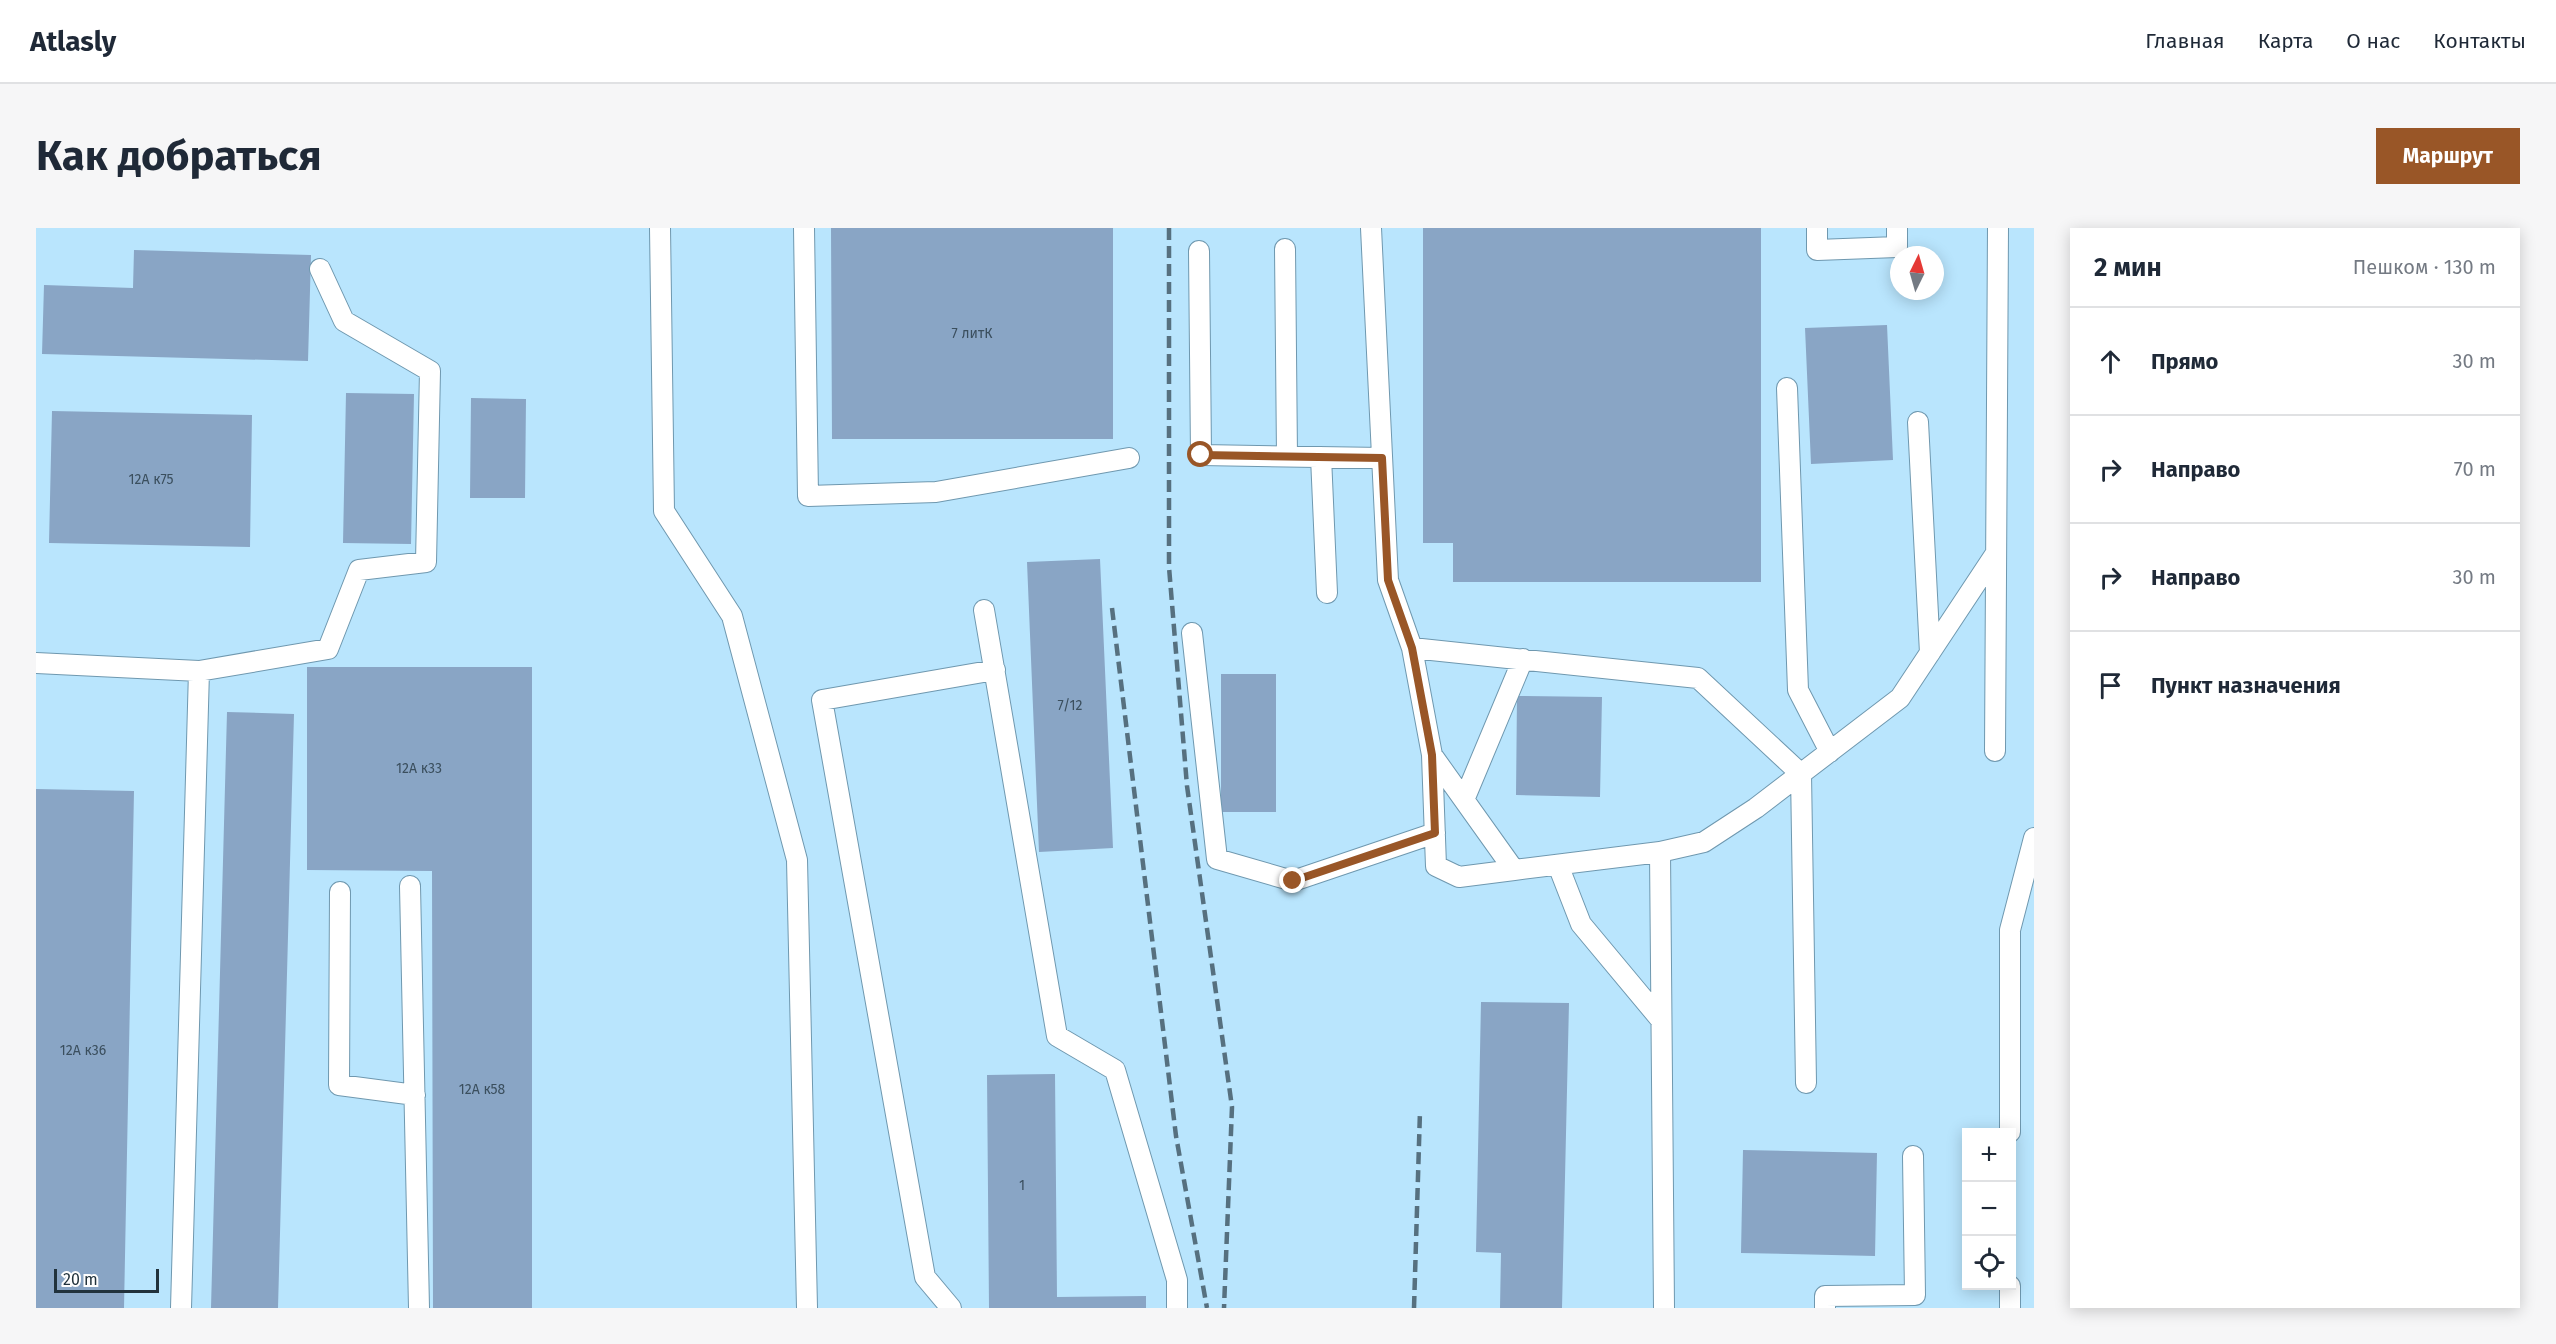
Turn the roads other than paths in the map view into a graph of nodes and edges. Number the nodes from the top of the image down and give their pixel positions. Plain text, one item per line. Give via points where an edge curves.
1 (660, 228) edge
2 (804, 228) edge
3 (1371, 228) edge
4 (1816, 228) edge
5 (1897, 228) edge
6 (1998, 228) edge
7 (1285, 249) dead end
8 (1199, 250) dead end
9 (320, 269) dead end
10 (1787, 388) dead end
11 (1918, 422) dead end
12 (1287, 456) junction
13 (1321, 457) junction
14 (1129, 458) dead end
15 (1382, 458) junction
16 (1996, 554) junction
17 (1327, 593) dead end
18 (984, 610) dead end
19 (1192, 633) dead end
20 (1412, 648) junction
21 (1930, 653) junction
22 (1522, 659) junction
23 (36, 663) edge
24 (994, 670) junction
25 (199, 671) junction
26 (1995, 751) dead end
27 (1830, 752) junction
28 (1432, 755) junction
29 (1801, 774) junction
30 (1464, 800) junction
31 (1435, 833) junction
32 (2034, 838) edge
33 (1660, 852) junction
34 (1558, 865) junction
35 (1514, 870) junction
36 (410, 886) dead end
37 (340, 892) dead end
38 (1661, 1020) junction
39 (1806, 1083) dead end
40 (415, 1095) junction
41 (2010, 1128) edge
42 (1912, 1156) dead end
43 (2010, 1290) edge
44 (181, 1308) edge
45 (419, 1308) edge
46 (807, 1308) edge
47 (951, 1308) edge
48 (1177, 1308) edge
49 (1664, 1308) edge
50 (1825, 1308) edge
51 (2010, 1308) edge

1 - 46 lane via 664,511 732,616 796,860
2 - 14 lane via 808,496 936,492
3 - 15 lane
4 - 5 lane via 1817,250 1897,247
6 - 16 lane
7 - 12 lane
8 - 12 lane via 1201,455
9 - 25 lane via 344,321 430,371 426,562 359,570 328,649
10 - 27 lane via 1798,690
11 - 21 lane
12 - 13 lane
13 - 15 lane
13 - 17 lane
15 - 20 lane via 1388,580
16 - 21 lane
16 - 26 lane
18 - 24 lane
19 - 31 lane via 1217,859 1293,881
20 - 22 lane
20 - 28 lane
21 - 27 lane via 1900,698
22 - 29 lane via 1698,678
22 - 30 lane
23 - 25 lane
24 - 47 lane via 822,700 925,1277
24 - 48 lane via 1057,1036 1115,1070 1177,1280
25 - 44 lane
27 - 29 lane
28 - 30 lane
28 - 31 lane
29 - 33 lane via 1704,842
29 - 39 lane
30 - 35 lane
31 - 35 lane via 1436,866 1459,877
32 - 41 lane via 2010,930
33 - 34 lane
33 - 38 lane
34 - 35 lane
34 - 38 lane via 1581,924
36 - 40 lane
37 - 40 lane via 339,1084
38 - 49 lane
40 - 45 lane
42 - 50 lane via 1915,1295 1825,1296
43 - 51 lane

